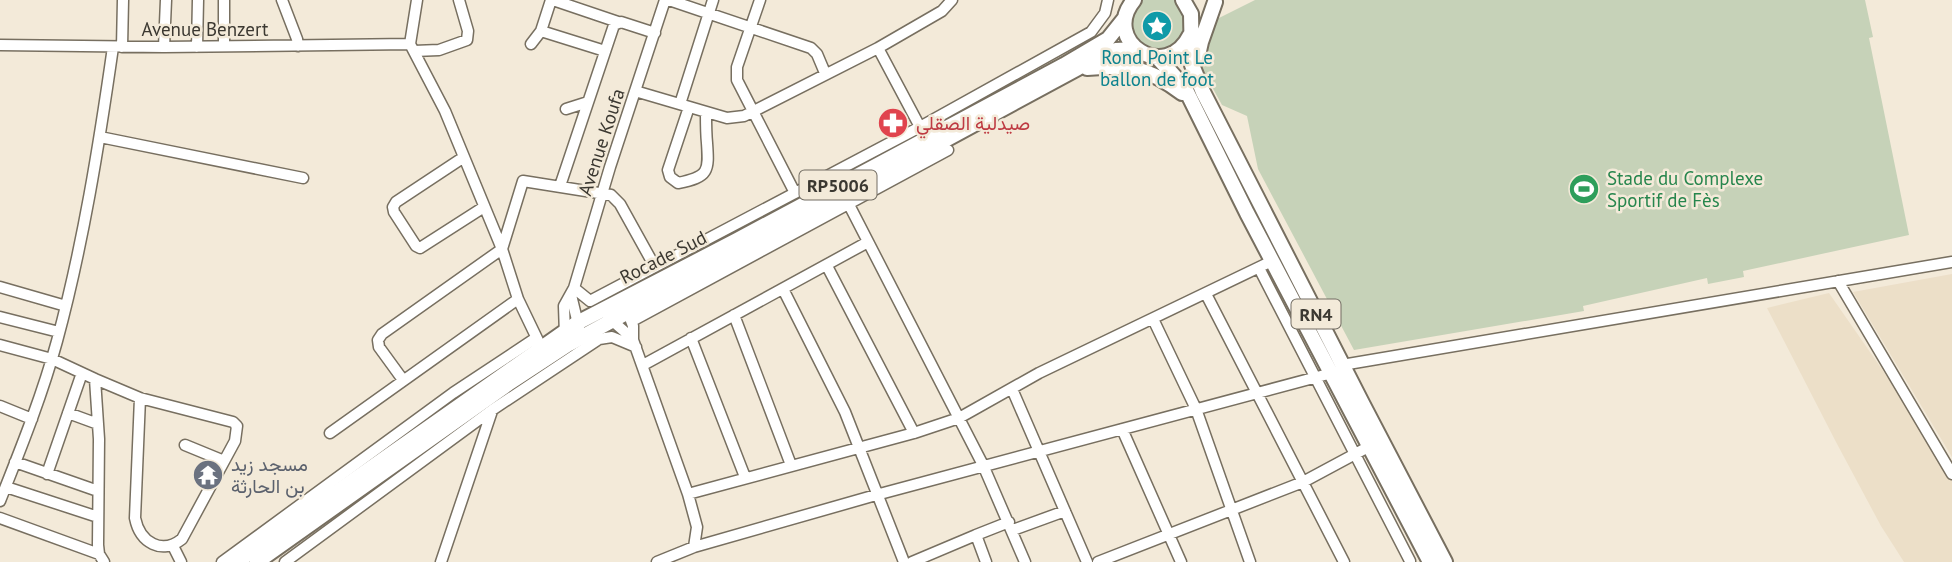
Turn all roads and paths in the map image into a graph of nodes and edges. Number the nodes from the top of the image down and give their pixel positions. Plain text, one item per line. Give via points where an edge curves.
1 (123, 0) edge
2 (166, 0) edge
3 (198, 0) edge
4 (224, 0) edge
5 (282, 0) edge
6 (417, 0) edge
7 (459, 0) edge
8 (552, 0) edge
9 (667, 0) edge
10 (713, 0) edge
11 (760, 0) edge
12 (952, 0) edge
13 (1108, 0) edge
14 (1134, 0) edge
15 (1182, 0) edge
16 (1217, 1) edge
17 (709, 13) junction
18 (1124, 19) junction
19 (618, 22) junction
20 (751, 27) junction
21 (1191, 30) junction
22 (541, 32) junction
23 (655, 33) junction
24 (531, 44) dead end
25 (0, 46) edge
26 (224, 46) junction
27 (298, 46) junction
28 (118, 47) junction
29 (164, 47) junction
30 (197, 47) junction
31 (412, 48) junction
32 (878, 48) junction
33 (1080, 48) junction
34 (1136, 49) junction
35 (605, 51) junction
36 (1158, 58) junction
37 (1048, 66) junction
38 (1078, 68) junction
39 (825, 73) junction
40 (1196, 77) junction
41 (635, 91) junction
42 (1191, 100) junction
43 (588, 102) junction
44 (684, 106) junction
45 (566, 109) dead end
46 (753, 110) junction
47 (706, 113) junction
48 (920, 127) junction
49 (100, 136) junction
50 (948, 150) dead end
51 (464, 157) junction
52 (303, 178) dead end
53 (561, 186) junction
54 (603, 192) junction
55 (795, 193) junction
56 (847, 200) junction
57 (485, 207) junction
58 (868, 242) junction
59 (502, 249) junction
60 (1952, 262) edge
61 (1266, 265) junction
62 (827, 266) junction
63 (655, 267) junction
64 (1838, 281) junction
65 (0, 287) edge
66 (783, 289) junction
67 (572, 291) junction
68 (1206, 294) junction
69 (517, 299) junction
70 (66, 306) junction
71 (601, 311) junction
72 (627, 311) junction
73 (734, 315) junction
74 (0, 317) edge
75 (1153, 319) junction
76 (576, 323) junction
77 (59, 332) junction
78 (572, 338) junction
79 (691, 338) junction
80 (634, 343) junction
81 (0, 345) edge
82 (542, 348) junction
83 (52, 359) junction
84 (642, 365) junction
85 (1337, 369) junction
86 (82, 373) junction
87 (1315, 378) junction
88 (95, 379) junction
89 (403, 380) junction
90 (1012, 389) junction
91 (510, 391) junction
92 (1256, 393) junction
93 (140, 398) junction
94 (0, 406) edge
95 (1196, 409) junction
96 (492, 410) junction
97 (68, 413) junction
98 (32, 418) junction
99 (959, 418) junction
100 (98, 424) junction
101 (1122, 429) junction
102 (330, 433) dead end
103 (914, 433) junction
104 (185, 445) dead end
105 (1370, 446) junction
106 (859, 448) junction
107 (1040, 451) junction
108 (1354, 455) junction
109 (224, 461) junction
110 (15, 462) junction
111 (791, 465) junction
112 (983, 466) junction
113 (47, 474) junction
114 (1952, 474) edge
115 (745, 477) junction
116 (1303, 482) junction
117 (6, 487) junction
118 (98, 491) junction
119 (688, 494) junction
120 (876, 495) junction
121 (0, 501) edge
122 (1231, 509) junction
123 (1065, 511) junction
124 (98, 517) junction
125 (0, 518) edge
126 (1011, 526) junction
127 (1169, 534) junction
128 (976, 535) junction
129 (173, 546) junction
130 (694, 547) junction
131 (942, 549) junction
132 (1428, 557) edge
133 (101, 558) edge
134 (1408, 561) edge
135 (181, 562) edge
136 (222, 562) edge
137 (237, 562) edge
138 (257, 562) edge
139 (285, 562) edge
140 (440, 562) edge
141 (657, 562) edge
142 (904, 562) edge
143 (912, 562) edge
144 (947, 562) edge
145 (986, 562) edge
146 (1025, 562) edge
147 (1087, 562) edge
148 (1098, 562) edge
149 (1181, 562) edge
150 (1250, 562) edge
151 (1344, 562) edge
152 (1446, 562) edge

1 - 28 street
2 - 29 street
3 - 30 street
4 - 26 street
5 - 27 street
6 - 31 street
7 - 31 street, Avenue Benzert via 467,40 439,50
8 - 19 street
8 - 22 street
9 - 17 street
9 - 23 street, Avenue Koufa
10 - 17 street
11 - 20 street
12 - 32 street via 942,11
13 - 33 street via 1097,27
14 - 18 highway, Rocade Sud
15 - 21 highway, RN4 via 1191,14
16 - 21 highway
16 - 40 highway via 1198,52
17 - 20 street
17 - 44 street
18 - 33 highway, Rocade Sud / RP5006 via 1108,39
18 - 34 highway via 1128,39
19 - 23 street
19 - 35 street
20 - 39 street via 811,48
20 - 46 street via 736,74
21 - 36 highway via 1187,42 1174,54
21 - 40 highway, RN4
22 - 24 street
22 - 35 street
23 - 41 street, Avenue Koufa
25 - 28 street, Avenue Benzert
26 - 27 street, Avenue Benzert
26 - 30 street, Avenue Benzert
27 - 31 street, Avenue Benzert
28 - 29 street, Avenue Benzert
28 - 49 street
29 - 30 street, Avenue Benzert
31 - 51 street
32 - 39 street
32 - 48 street
33 - 37 highway, Rocade Sud / RP5006
34 - 36 highway, RN4
34 - 38 highway, Rocade Sud / RP5006 via 1116,50
35 - 43 street
36 - 42 highway, RN4
37 - 48 street
37 - 72 highway, Rocade Sud / RP5006
38 - 42 highway via 1124,67 1148,72
38 - 56 highway, Rocade Sud / RP5006
39 - 46 street
40 - 85 highway, RN4
41 - 44 street
41 - 54 street, Avenue Koufa
42 - 61 highway, RN4
43 - 45 street
43 - 53 street
44 - 47 street
44 - 47 street via 668,170 678,183 707,169
46 - 47 street via 735,118
46 - 55 street
48 - 55 street
49 - 52 street
49 - 70 street
50 - 56 street
51 - 57 street
51 - 57 street via 396,202 394,212 420,248
53 - 54 street
53 - 59 street via 523,181
54 - 63 street via 620,204
54 - 67 street, Avenue Koufa
55 - 63 street
56 - 58 street
56 - 72 highway, Rocade Sud / RP5006
57 - 59 street
58 - 62 street
58 - 99 street
59 - 69 street
59 - 89 street via 382,334 379,347
60 - 64 street
61 - 68 street
61 - 85 highway, RN4
61 - 87 street
62 - 66 street
62 - 103 street
63 - 71 street
64 - 85 street
64 - 114 street
65 - 70 street
66 - 73 street
66 - 106 street
67 - 71 street
67 - 76 street, Avenue Koufa
67 - 78 street, Avenue Koufa via 563,310
68 - 75 street
68 - 92 street
69 - 82 street
69 - 89 street
70 - 77 street
71 - 72 highway, Rocade Sud / RP5006
71 - 76 highway, Rocade Sud / RP5006
71 - 78 highway, Rocade Sud / RP5006
71 - 80 street
72 - 80 street
73 - 79 street
73 - 111 street
74 - 77 street
75 - 90 street
75 - 95 street
76 - 78 highway, Rocade Sud / RP5006
77 - 83 street
78 - 82 highway, Rocade Sud / RP5006
79 - 84 street
79 - 115 street
80 - 84 street
80 - 91 street via 599,339
81 - 83 street
82 - 91 highway, Rocade Sud / RP5006
82 - 136 street via 453,393
82 - 137 highway, Rocade Sud / RP5006
83 - 86 street
83 - 98 street
84 - 119 street
85 - 87 street
85 - 105 highway, RN4
85 - 152 highway, RN4
86 - 88 street
86 - 97 street
87 - 92 street
87 - 108 street
88 - 93 street
88 - 100 street
89 - 102 street
90 - 99 street
90 - 107 street
91 - 96 street
91 - 138 highway, Rocade Sud / RP5006
92 - 95 street
92 - 116 street
93 - 109 street via 233,422 237,433
93 - 129 street via 137,530 149,542
94 - 98 street
95 - 101 street
95 - 122 street
96 - 139 street
96 - 140 street
97 - 100 street
97 - 113 street
98 - 110 street
99 - 103 street
99 - 112 street
100 - 118 street
101 - 107 street
101 - 127 street
103 - 106 street
104 - 109 street
105 - 108 street
105 - 132 highway, RN4
106 - 111 street
106 - 120 street
107 - 112 street
107 - 123 street
108 - 116 street
108 - 134 street
109 - 129 street via 182,539
110 - 113 street
110 - 117 street
111 - 115 street
112 - 120 street
112 - 126 street
113 - 118 street
115 - 119 street
116 - 122 street
116 - 151 street
117 - 121 street
117 - 124 street
118 - 124 street
119 - 130 street via 697,527
120 - 130 street
120 - 142 street
122 - 127 street
122 - 150 street
123 - 126 street
123 - 147 street
124 - 133 street
125 - 133 street
126 - 128 street
126 - 146 street
127 - 148 street
127 - 149 street
128 - 131 street
128 - 145 street
129 - 135 street
130 - 141 street
131 - 143 street
131 - 144 street
132 - 134 street

